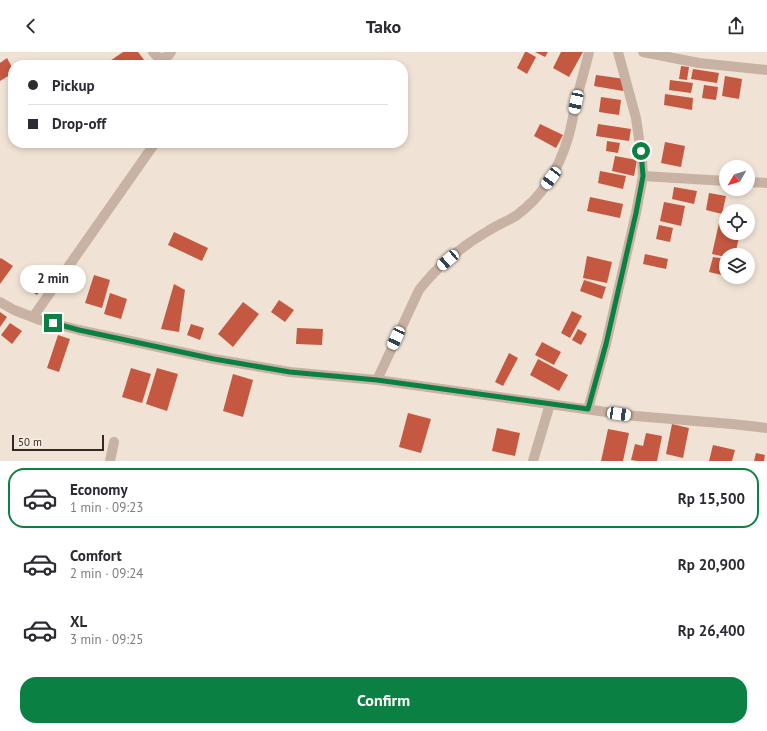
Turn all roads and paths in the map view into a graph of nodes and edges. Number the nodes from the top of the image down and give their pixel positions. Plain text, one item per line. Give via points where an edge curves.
1 (152, 52) edge
2 (171, 52) edge
3 (589, 52) edge
4 (618, 52) edge
5 (643, 52) edge
6 (767, 70) edge
7 (151, 148) edge
8 (643, 176) junction
9 (719, 181) edge
10 (755, 183) edge
11 (767, 184) edge
12 (0, 302) edge
13 (33, 317) junction
14 (377, 380) junction
15 (550, 404) junction
16 (588, 409) junction
17 (767, 428) edge
18 (114, 442) dead end
19 (110, 461) edge
20 (534, 461) edge

1 - 2 street via 160,59
3 - 14 street via 568,136 551,178 528,206 473,240 427,280 419,290
4 - 8 street via 636,118
5 - 6 street via 699,63
7 - 13 street
8 - 9 street
8 - 16 street via 606,344
10 - 11 street
12 - 13 street
13 - 14 street via 79,330 214,359 290,372
14 - 15 street
15 - 16 street
15 - 20 street
16 - 17 street
18 - 19 street

